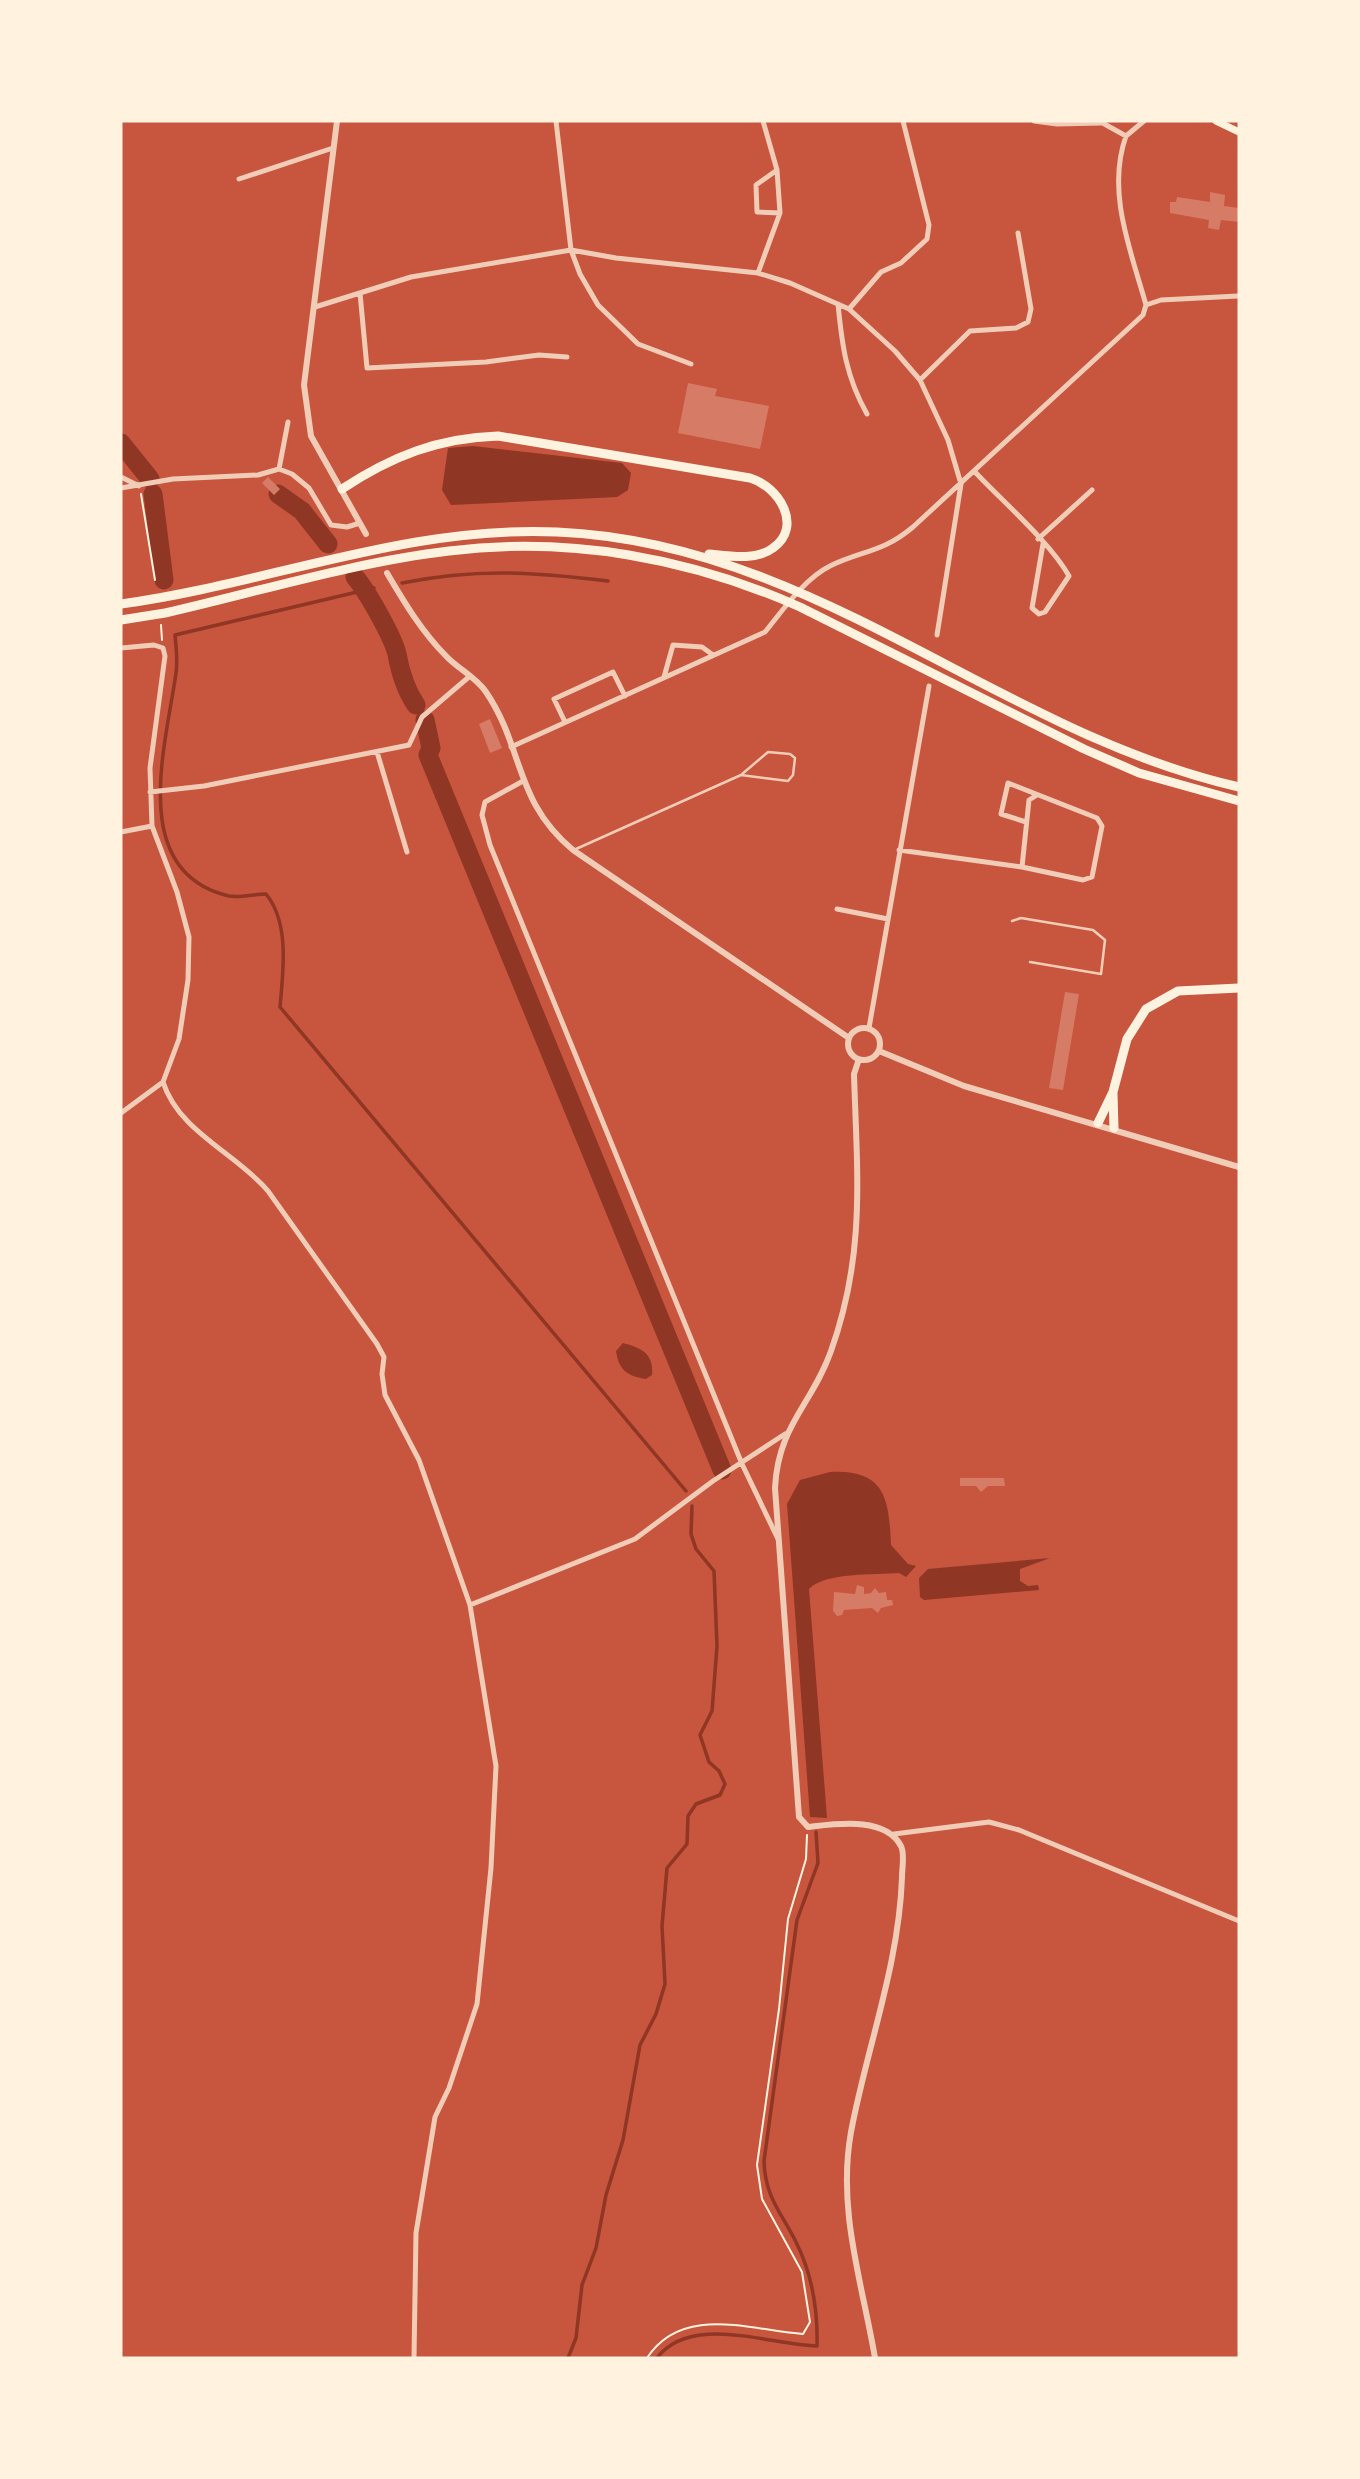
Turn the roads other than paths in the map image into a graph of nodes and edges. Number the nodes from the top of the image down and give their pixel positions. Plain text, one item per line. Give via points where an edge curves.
1 (337, 121) edge
2 (556, 121) edge
3 (763, 121) edge
4 (903, 121) edge
5 (1034, 121) edge
6 (1144, 121) edge
7 (1216, 121) edge
8 (1100, 122) edge
9 (1239, 132) edge
10 (1126, 136) junction
11 (333, 148) junction
12 (777, 170) junction
13 (239, 179) dead end
14 (780, 213) junction
15 (1018, 233) dead end
16 (572, 250) junction
17 (758, 273) junction
18 (360, 293) junction
19 (1238, 295) edge
20 (1239, 303) edge
21 (838, 304) junction
22 (1146, 304) junction
23 (315, 307) junction
24 (849, 309) junction
25 (568, 357) dead end
26 (691, 364) dead end
27 (920, 380) junction
28 (867, 414) dead end
29 (288, 422) dead end
30 (279, 469) junction
31 (975, 472) junction
32 (121, 477) edge
33 (961, 484) junction
34 (143, 485) junction
35 (121, 488) edge
36 (341, 489) junction
37 (1092, 490) dead end
38 (360, 523) junction
39 (366, 534) dead end
40 (1038, 539) junction
41 (1043, 544) junction
42 (697, 553) junction
43 (387, 573) dead end
44 (121, 604) edge
45 (121, 620) edge
46 (937, 635) dead end
47 (121, 648) edge
48 (713, 655) junction
49 (470, 676) junction
50 (664, 677) junction
51 (929, 686) dead end
52 (625, 696) junction
53 (565, 722) junction
54 (511, 747) junction
55 (377, 752) junction
56 (741, 775) junction
57 (523, 781) junction
58 (1239, 787) edge
59 (150, 792) junction
60 (1037, 795) junction
61 (1239, 801) edge
62 (1026, 822) junction
63 (152, 826) junction
64 (121, 832) edge
65 (573, 850) junction
66 (899, 850) junction
67 (407, 852) dead end
68 (1022, 867) junction
69 (837, 909) dead end
70 (888, 919) junction
71 (1012, 921) dead end
72 (1030, 962) dead end
73 (1239, 988) edge
74 (869, 1028) junction
75 (849, 1038) junction
76 (878, 1051) junction
77 (859, 1059) junction
78 (163, 1082) junction
79 (1113, 1093) junction
80 (121, 1113) edge
81 (1098, 1124) junction
82 (1114, 1128) junction
83 (1239, 1167) edge
84 (785, 1434) junction
85 (742, 1464) junction
86 (778, 1539) junction
87 (470, 1605) junction
88 (894, 1834) junction
89 (1239, 1921) edge
90 (414, 2358) edge
91 (875, 2358) edge

1 - 11 street
2 - 16 street
3 - 12 street
4 - 24 street via 929,225 927,239 901,263 881,272
5 - 8 street
6 - 10 street
7 - 9 main road
8 - 10 street
10 - 22 street via 1118,178 1121,213
11 - 13 street
11 - 23 street
12 - 14 street
12 - 14 street via 756,185 757,212
14 - 17 street
15 - 27 street via 1031,309 1028,321 1016,328 970,331
16 - 17 street
16 - 18 street via 411,277
16 - 26 street via 598,305 638,344
17 - 21 street
18 - 23 street
18 - 25 street via 367,368 539,355
19 - 20 street
19 - 22 street
21 - 24 street
21 - 28 street via 843,360
22 - 31 street via 1143,315
23 - 36 street via 305,406 311,436
24 - 27 street
27 - 33 street via 948,440
29 - 30 street
30 - 34 street via 258,475
30 - 38 street via 309,488 331,525
31 - 33 street
31 - 40 street
32 - 34 street
33 - 46 street
33 - 48 street via 898,540 821,572 765,632
34 - 35 street
36 - 38 street
36 - 42 highway via 417,448 458,438 498,436 750,478 776,492 786,522 773,548 745,557
37 - 40 street
38 - 39 street
40 - 41 street
41 - 41 street via 1032,608 1039,614 1069,576
42 - 44 highway via 558,532 482,532 388,546
42 - 58 highway via 810,595 1143,759
43 - 49 street via 443,654
45 - 61 highway via 394,561 482,548 556,548 670,561 787,601 1084,750 1139,773
47 - 59 street via 154,645 163,648 165,656
48 - 50 street
48 - 50 street via 702,647 673,645
49 - 54 street via 485,690
49 - 55 street via 422,717 409,745
50 - 52 street
51 - 66 street
52 - 53 street
52 - 53 street via 613,672 554,699
53 - 54 street
54 - 57 street
55 - 59 street
55 - 67 street
56 - 56 lane via 788,781 795,758 768,752
56 - 65 lane
57 - 65 street via 545,825
57 - 85 street via 485,802 483,824
59 - 63 street
60 - 62 street via 1030,800
60 - 62 street via 1012,782 1005,785 1001,814
60 - 68 street via 1099,820 1102,826 1094,874 1083,880
62 - 68 street
63 - 64 street
63 - 78 street via 189,937 188,980 178,1039
65 - 75 street
66 - 68 street
66 - 70 street
69 - 70 street
70 - 74 street
71 - 72 lane via 1021,918 1093,930 1105,940 1101,974
73 - 79 highway via 1178,991 1146,1009 1127,1039
74 - 75 street via 859,1028
74 - 76 street via 879,1037
75 - 77 street via 848,1048
76 - 77 street via 872,1058
76 - 81 street via 964,1086
77 - 84 street via 854,1074 859,1188 853,1259 831,1352
78 - 80 street
78 - 87 street via 167,1095 191,1126 256,1176 380,1350 385,1395 419,1461
79 - 81 highway
79 - 82 highway
81 - 82 street
82 - 83 street
84 - 85 street
84 - 86 street via 776,1465
85 - 86 street
85 - 87 street via 635,1539
86 - 88 street via 799,1817 808,1827 856,1824
87 - 90 street via 496,1766 491,1868 477,2004 435,2117 418,2220
88 - 89 street via 989,1822 1019,1830
88 - 91 street via 903,1850 894,1955 851,2133 846,2187 850,2233

